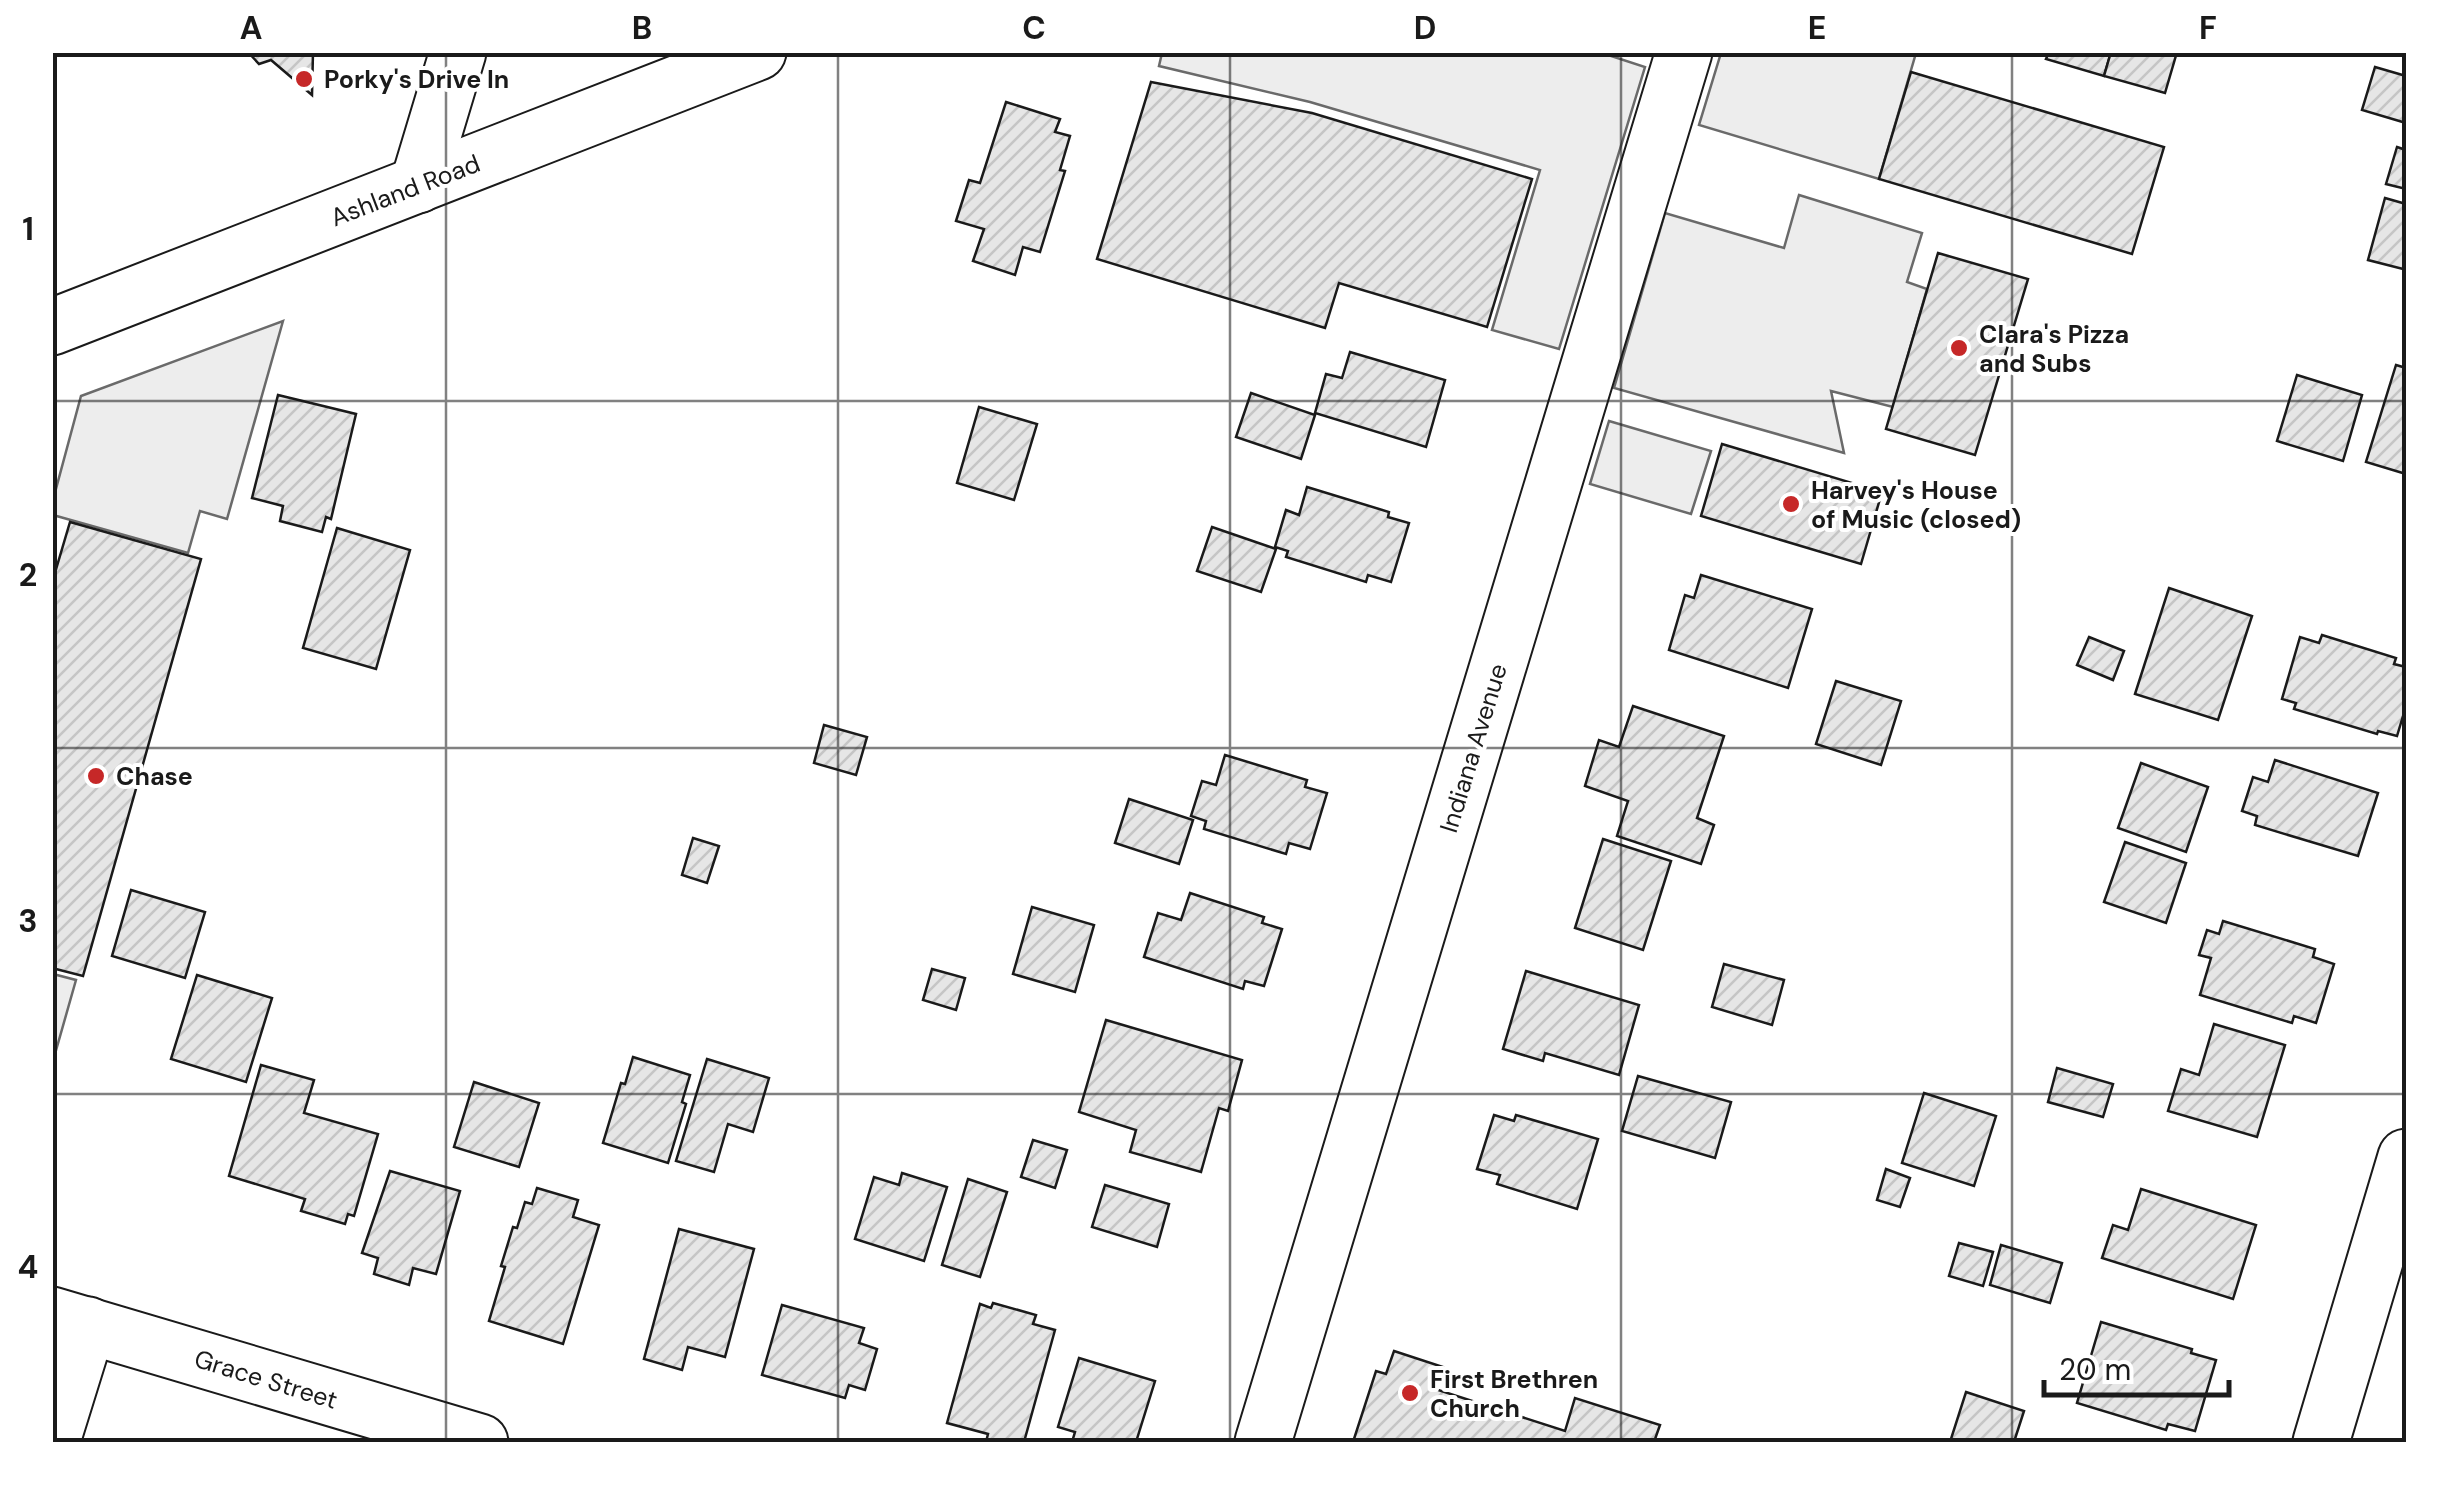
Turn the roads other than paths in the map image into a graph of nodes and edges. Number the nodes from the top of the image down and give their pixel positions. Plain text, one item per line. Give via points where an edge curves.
1 (458, 52) edge
2 (758, 52) edge
3 (1684, 52) edge
4 (418, 185) junction
5 (52, 327) edge
6 (2406, 1157) edge
7 (70, 1320) edge
8 (52, 1441) edge
9 (480, 1442) edge
10 (1263, 1442) edge
11 (2321, 1442) edge

1 - 4 street
2 - 4 street, Ashland Road
3 - 10 street, Indiana Avenue
4 - 5 street, Ashland Road
6 - 11 street
7 - 8 street
7 - 9 street, Grace Street

